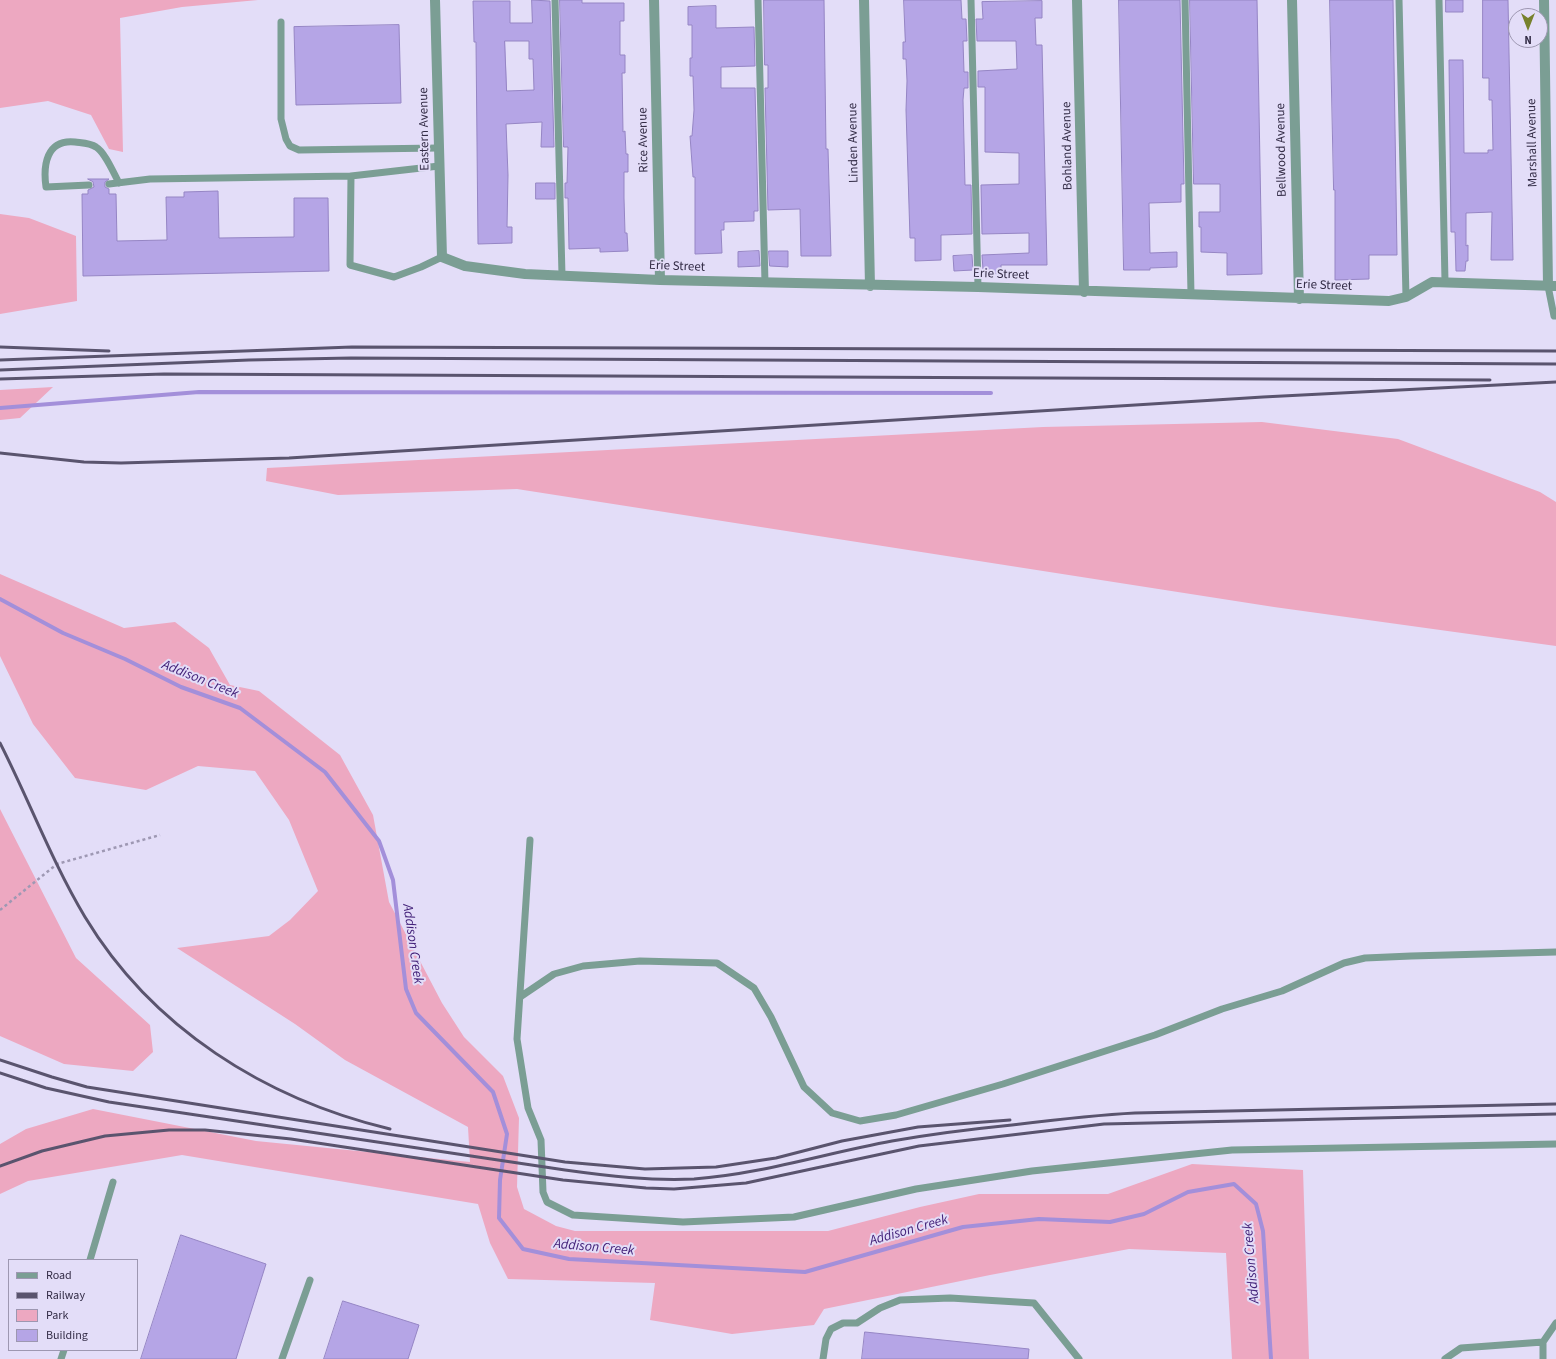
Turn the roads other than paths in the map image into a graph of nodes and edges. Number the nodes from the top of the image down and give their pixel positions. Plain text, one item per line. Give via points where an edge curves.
1 (435, 0) edge
2 (555, 0) edge
3 (654, 0) edge
4 (758, 0) edge
5 (864, 0) edge
6 (971, 0) edge
7 (1078, 0) edge
8 (1185, 0) edge
9 (1292, 0) edge
10 (1399, 0) edge
11 (1439, 0) edge
12 (1544, 0) edge
13 (281, 22) dead end
14 (438, 148) junction
15 (439, 166) junction
16 (351, 176) junction
17 (119, 183) junction
18 (109, 184) dead end
19 (88, 185) dead end
20 (442, 257) junction
21 (562, 275) junction
22 (660, 280) junction
23 (1445, 281) junction
24 (765, 283) junction
25 (870, 286) junction
26 (1552, 286) edge
27 (978, 287) junction
28 (1084, 292) junction
29 (1191, 294) junction
30 (1406, 296) junction
31 (1299, 299) junction
32 (1556, 316) edge
33 (530, 840) dead end
34 (1556, 952) edge
35 (520, 997) junction
36 (1556, 1144) edge
37 (113, 1182) dead end
38 (90, 1259) edge
39 (310, 1280) dead end
40 (1556, 1323) edge
41 (1543, 1342) junction
42 (282, 1359) edge
43 (823, 1359) edge
44 (1079, 1359) edge
45 (1445, 1359) edge
46 (1543, 1359) edge

1 - 14 street, Eastern Avenue
2 - 21 lane
3 - 22 street, Rice Avenue
4 - 24 lane
5 - 25 street, Linden Avenue
6 - 27 lane
7 - 28 street, Bohland Avenue
8 - 29 lane
9 - 31 street, Bellwood Avenue
10 - 30 lane
11 - 23 lane
12 - 26 street, Marshall Avenue
13 - 14 lane via 282,119 290,146 299,150
14 - 15 street, Eastern Avenue
15 - 16 lane
15 - 20 street, Eastern Avenue
16 - 17 lane via 150,179
16 - 20 lane via 350,265 394,277
17 - 18 lane
17 - 19 lane via 97,148 86,143 70,141 56,145 48,155 44,172 46,187
20 - 21 street, Erie Street via 465,266 525,274
21 - 22 street, Erie Street
22 - 24 street, Erie Street
23 - 26 street, Erie Street
23 - 30 street, Erie Street via 1432,282
24 - 25 street, Erie Street
25 - 27 street, Erie Street
26 - 32 lane
27 - 28 street, Erie Street
28 - 29 street, Erie Street
29 - 31 street, Erie Street
30 - 31 street, Erie Street via 1389,301
33 - 35 lane
34 - 35 lane via 1365,958 1344,963 1282,990 1222,1009 1155,1035 1003,1084 896,1115 860,1121 832,1113 804,1087 771,1017 754,988 717,963 640,961 583,966 554,974
35 - 36 lane via 517,1039 528,1108 541,1140 543,1192 547,1202 574,1215 683,1222 794,1217 916,1189 1032,1171 1225,1151
37 - 38 lane
39 - 42 lane
40 - 41 lane
41 - 45 lane via 1461,1348
41 - 46 lane
43 - 44 lane via 826,1339 831,1329 842,1323 857,1323 880,1308 900,1300 950,1298 1034,1303

